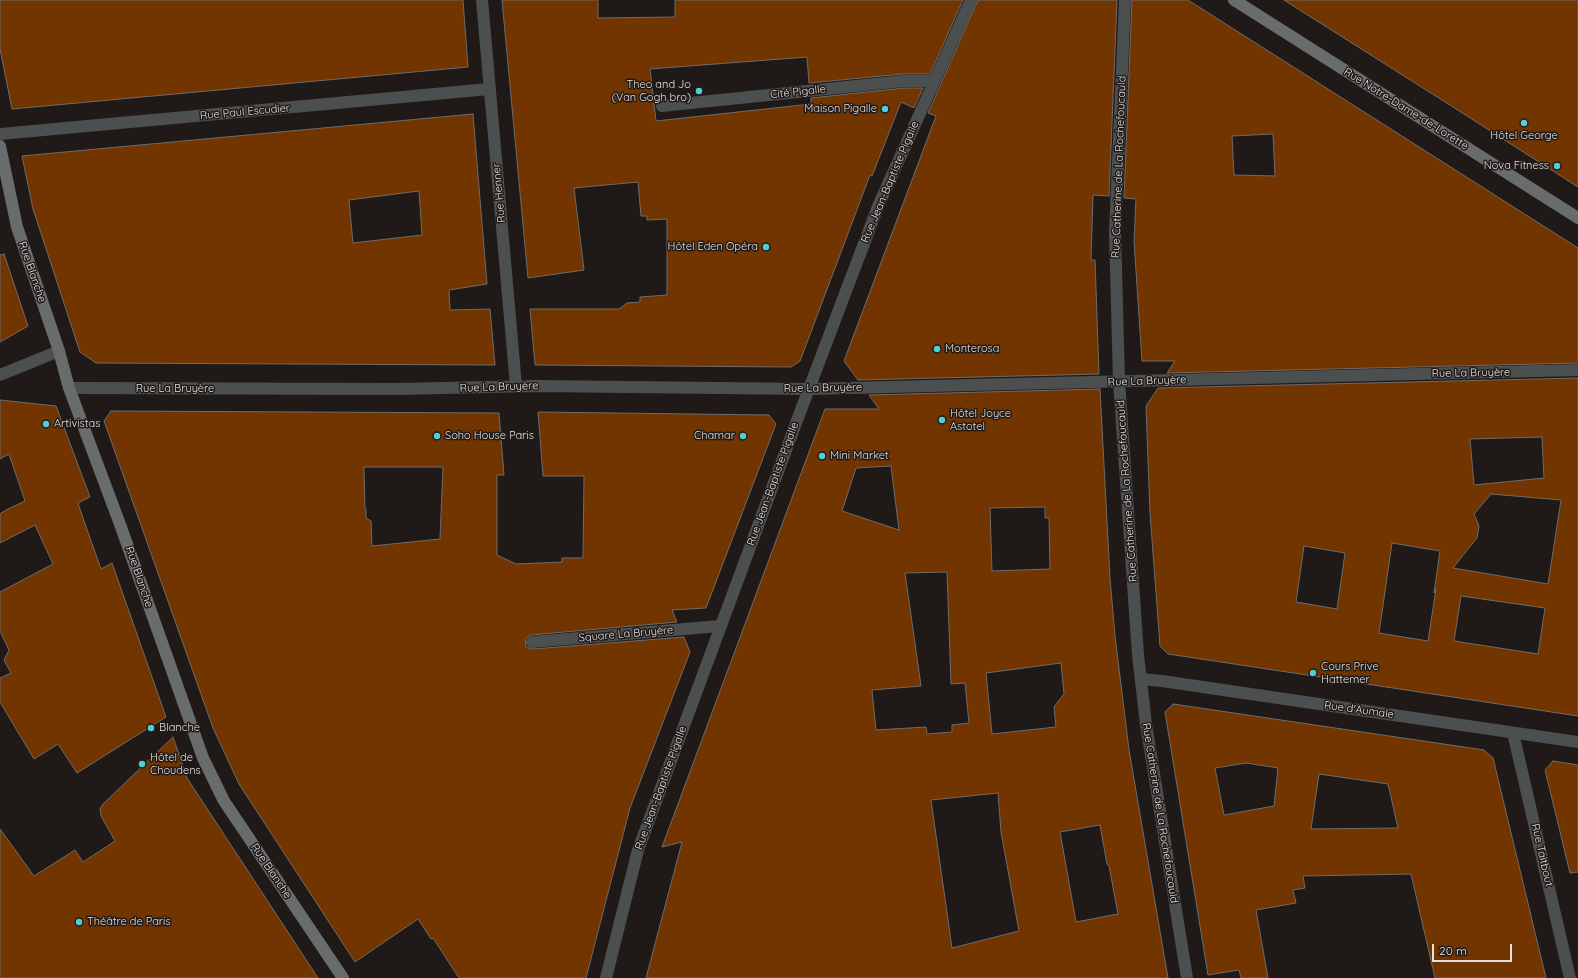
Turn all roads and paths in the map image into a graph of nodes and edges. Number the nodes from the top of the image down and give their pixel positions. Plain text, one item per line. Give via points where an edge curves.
1 (482, 0) edge
2 (971, 0) edge
3 (1125, 0) edge
4 (1234, 0) edge
5 (934, 81) junction
6 (489, 88) junction
7 (662, 106) dead end
8 (0, 134) edge
9 (0, 146) edge
10 (1578, 218) edge
11 (59, 351) junction
12 (1578, 370) edge
13 (0, 375) edge
14 (1119, 381) junction
15 (516, 386) junction
16 (68, 388) junction
17 (809, 389) junction
18 (720, 626) junction
19 (532, 642) dead end
20 (1141, 679) junction
21 (1513, 733) junction
22 (1578, 742) edge
23 (343, 978) edge
24 (606, 978) edge
25 (1187, 978) edge
26 (1570, 978) edge

1 - 6 street, Rue Henner
2 - 5 street, Rue Jean-Baptiste Pigalle
3 - 14 street, Rue Catherine de La Rochefoucauld via 1115,232
4 - 10 street, Rue Notre-Dame-de-Lorette
5 - 7 street, Cité Pigalle via 904,81
5 - 17 street, Rue Jean-Baptiste Pigalle via 879,204
6 - 8 street, Rue Paul Escudier
6 - 15 street, Rue Henner
9 - 11 street, Rue Blanche via 17,227
11 - 13 street
11 - 16 street, Rue Blanche
12 - 14 street, Rue La Bruyère
14 - 17 street, Rue La Bruyère
14 - 20 street, Rue Catherine de La Rochefoucauld
15 - 16 street, Rue La Bruyère via 396,389
15 - 17 street, Rue La Bruyère
16 - 23 street, Rue Blanche via 121,527 203,758 224,801
17 - 18 street, Rue Jean-Baptiste Pigalle
18 - 19 street, Square La Bruyère
18 - 24 street, Rue Jean-Baptiste Pigalle via 638,850
20 - 21 street, Rue d'Aumale
20 - 25 street, Rue Catherine de La Rochefoucauld
21 - 22 street, Rue d'Aumale
21 - 26 street, Rue Taitbout

